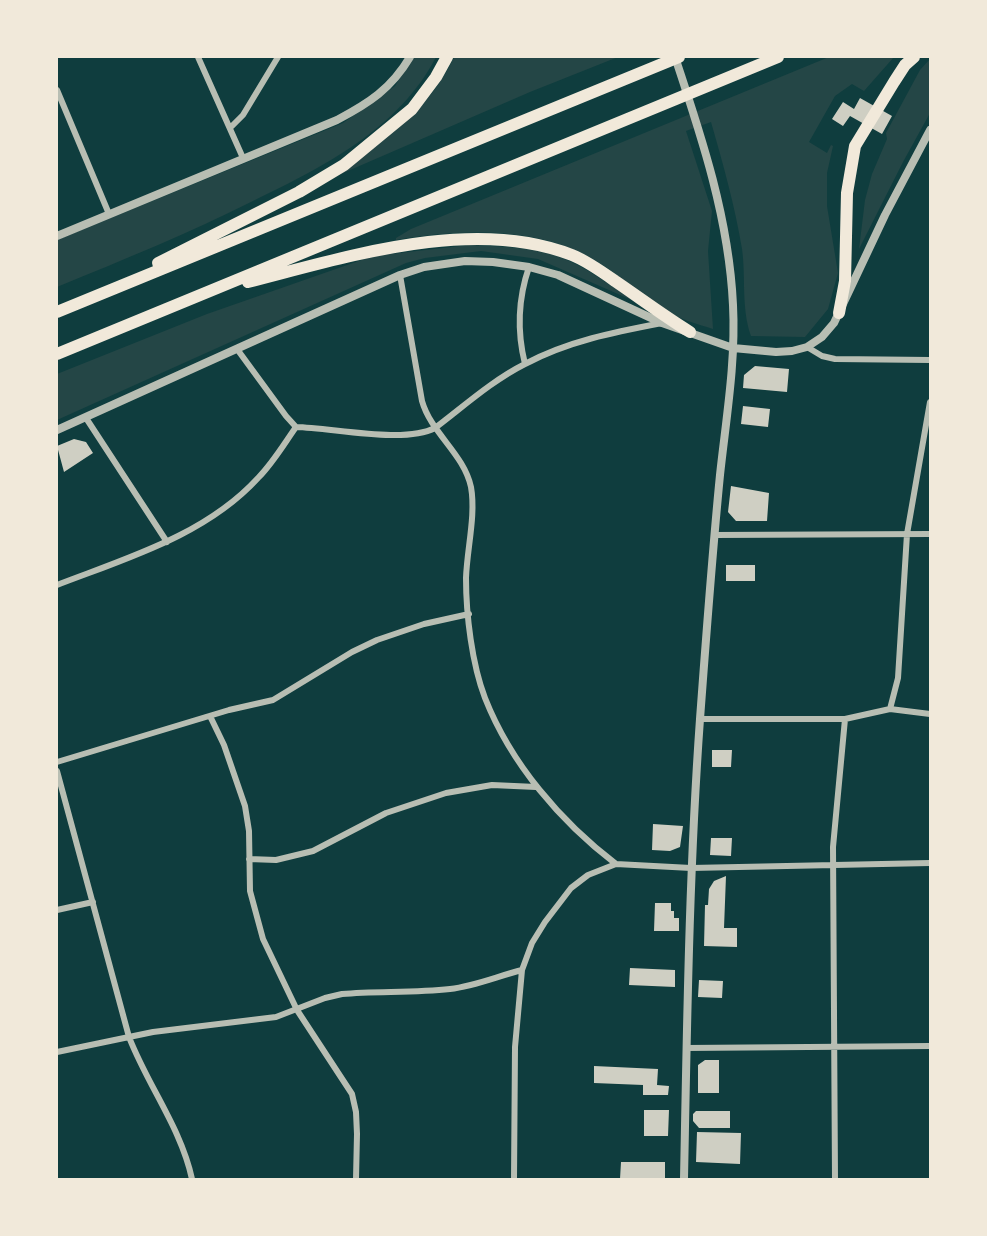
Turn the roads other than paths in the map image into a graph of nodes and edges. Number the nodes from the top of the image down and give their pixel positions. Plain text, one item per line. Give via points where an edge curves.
1 (198, 57) edge
2 (278, 57) edge
3 (410, 57) edge
4 (447, 57) edge
5 (677, 57) edge
6 (778, 57) edge
7 (914, 57) edge
8 (57, 90) edge
9 (230, 128) junction
10 (930, 130) edge
11 (243, 158) junction
12 (109, 214) junction
13 (57, 237) edge
14 (529, 267) junction
15 (400, 275) junction
16 (206, 292) junction
17 (81, 302) junction
18 (57, 312) edge
19 (839, 313) junction
20 (662, 323) junction
21 (690, 332) junction
22 (807, 347) junction
23 (733, 348) junction
24 (237, 349) junction
25 (57, 354) edge
26 (930, 360) edge
27 (525, 364) junction
28 (930, 402) edge
29 (87, 418) junction
30 (296, 427) junction
31 (435, 428) junction
32 (57, 430) edge
33 (907, 534) junction
34 (930, 534) edge
35 (714, 535) junction
36 (167, 542) junction
37 (57, 585) edge
38 (469, 614) junction
39 (890, 709) junction
40 (930, 714) edge
41 (210, 716) junction
42 (700, 719) junction
43 (844, 719) junction
44 (57, 762) edge
45 (57, 771) edge
46 (537, 787) junction
47 (249, 859) junction
48 (930, 862) edge
49 (616, 864) junction
50 (832, 864) junction
51 (691, 868) junction
52 (93, 902) junction
53 (57, 910) edge
54 (522, 970) junction
55 (297, 1010) junction
56 (129, 1037) junction
57 (930, 1046) edge
58 (833, 1047) junction
59 (686, 1048) junction
60 (57, 1052) edge
61 (192, 1179) edge
62 (356, 1179) edge
63 (514, 1179) edge
64 (684, 1179) edge
65 (835, 1179) edge

1 - 9 street
2 - 9 street via 243,115
3 - 11 street via 386,89 366,105
4 - 17 highway via 412,109 344,165 299,192
5 - 17 highway
5 - 23 street via 724,229 733,306
6 - 16 highway
7 - 19 highway via 905,65 855,146 847,193 845,282
8 - 12 street
9 - 11 street
10 - 19 street
11 - 12 street
12 - 13 street
14 - 15 street via 465,261
14 - 20 street via 558,275
14 - 27 street via 522,285 519,336
15 - 24 street
15 - 31 street via 422,401
16 - 21 highway via 411,245 506,240 554,249 586,261
16 - 25 highway
17 - 18 highway
19 - 22 street via 822,337
20 - 21 street
20 - 27 street via 587,339
21 - 23 street
22 - 23 street via 776,352
22 - 26 street via 835,358
23 - 35 street
24 - 29 street
24 - 30 street
27 - 31 street
28 - 33 street
29 - 32 street
29 - 36 street
30 - 31 street via 400,435
30 - 36 street via 266,470 242,494
31 - 38 street via 470,484 466,578
33 - 34 street
33 - 35 street
33 - 39 street via 898,678
35 - 42 street
36 - 37 street
38 - 41 street via 377,640 273,700
38 - 46 street via 485,699
39 - 40 street
39 - 43 street
41 - 44 street
41 - 47 street via 245,806
42 - 43 street
42 - 51 street
43 - 50 street
45 - 52 street
46 - 47 street via 492,784 446,793 386,813 312,851 276,860
46 - 49 street via 591,845
47 - 55 street via 250,891 263,939
48 - 50 street
49 - 51 street
49 - 54 street via 588,875 572,888 545,922
50 - 51 street
50 - 58 street
51 - 59 street
52 - 53 street
52 - 56 street
54 - 55 street via 480,984 448,989 342,994
54 - 63 street via 515,1047
55 - 56 street via 276,1017
55 - 62 street via 351,1094 356,1112
56 - 60 street
56 - 61 street via 182,1144
57 - 58 street
58 - 59 street
58 - 65 street
59 - 64 street

